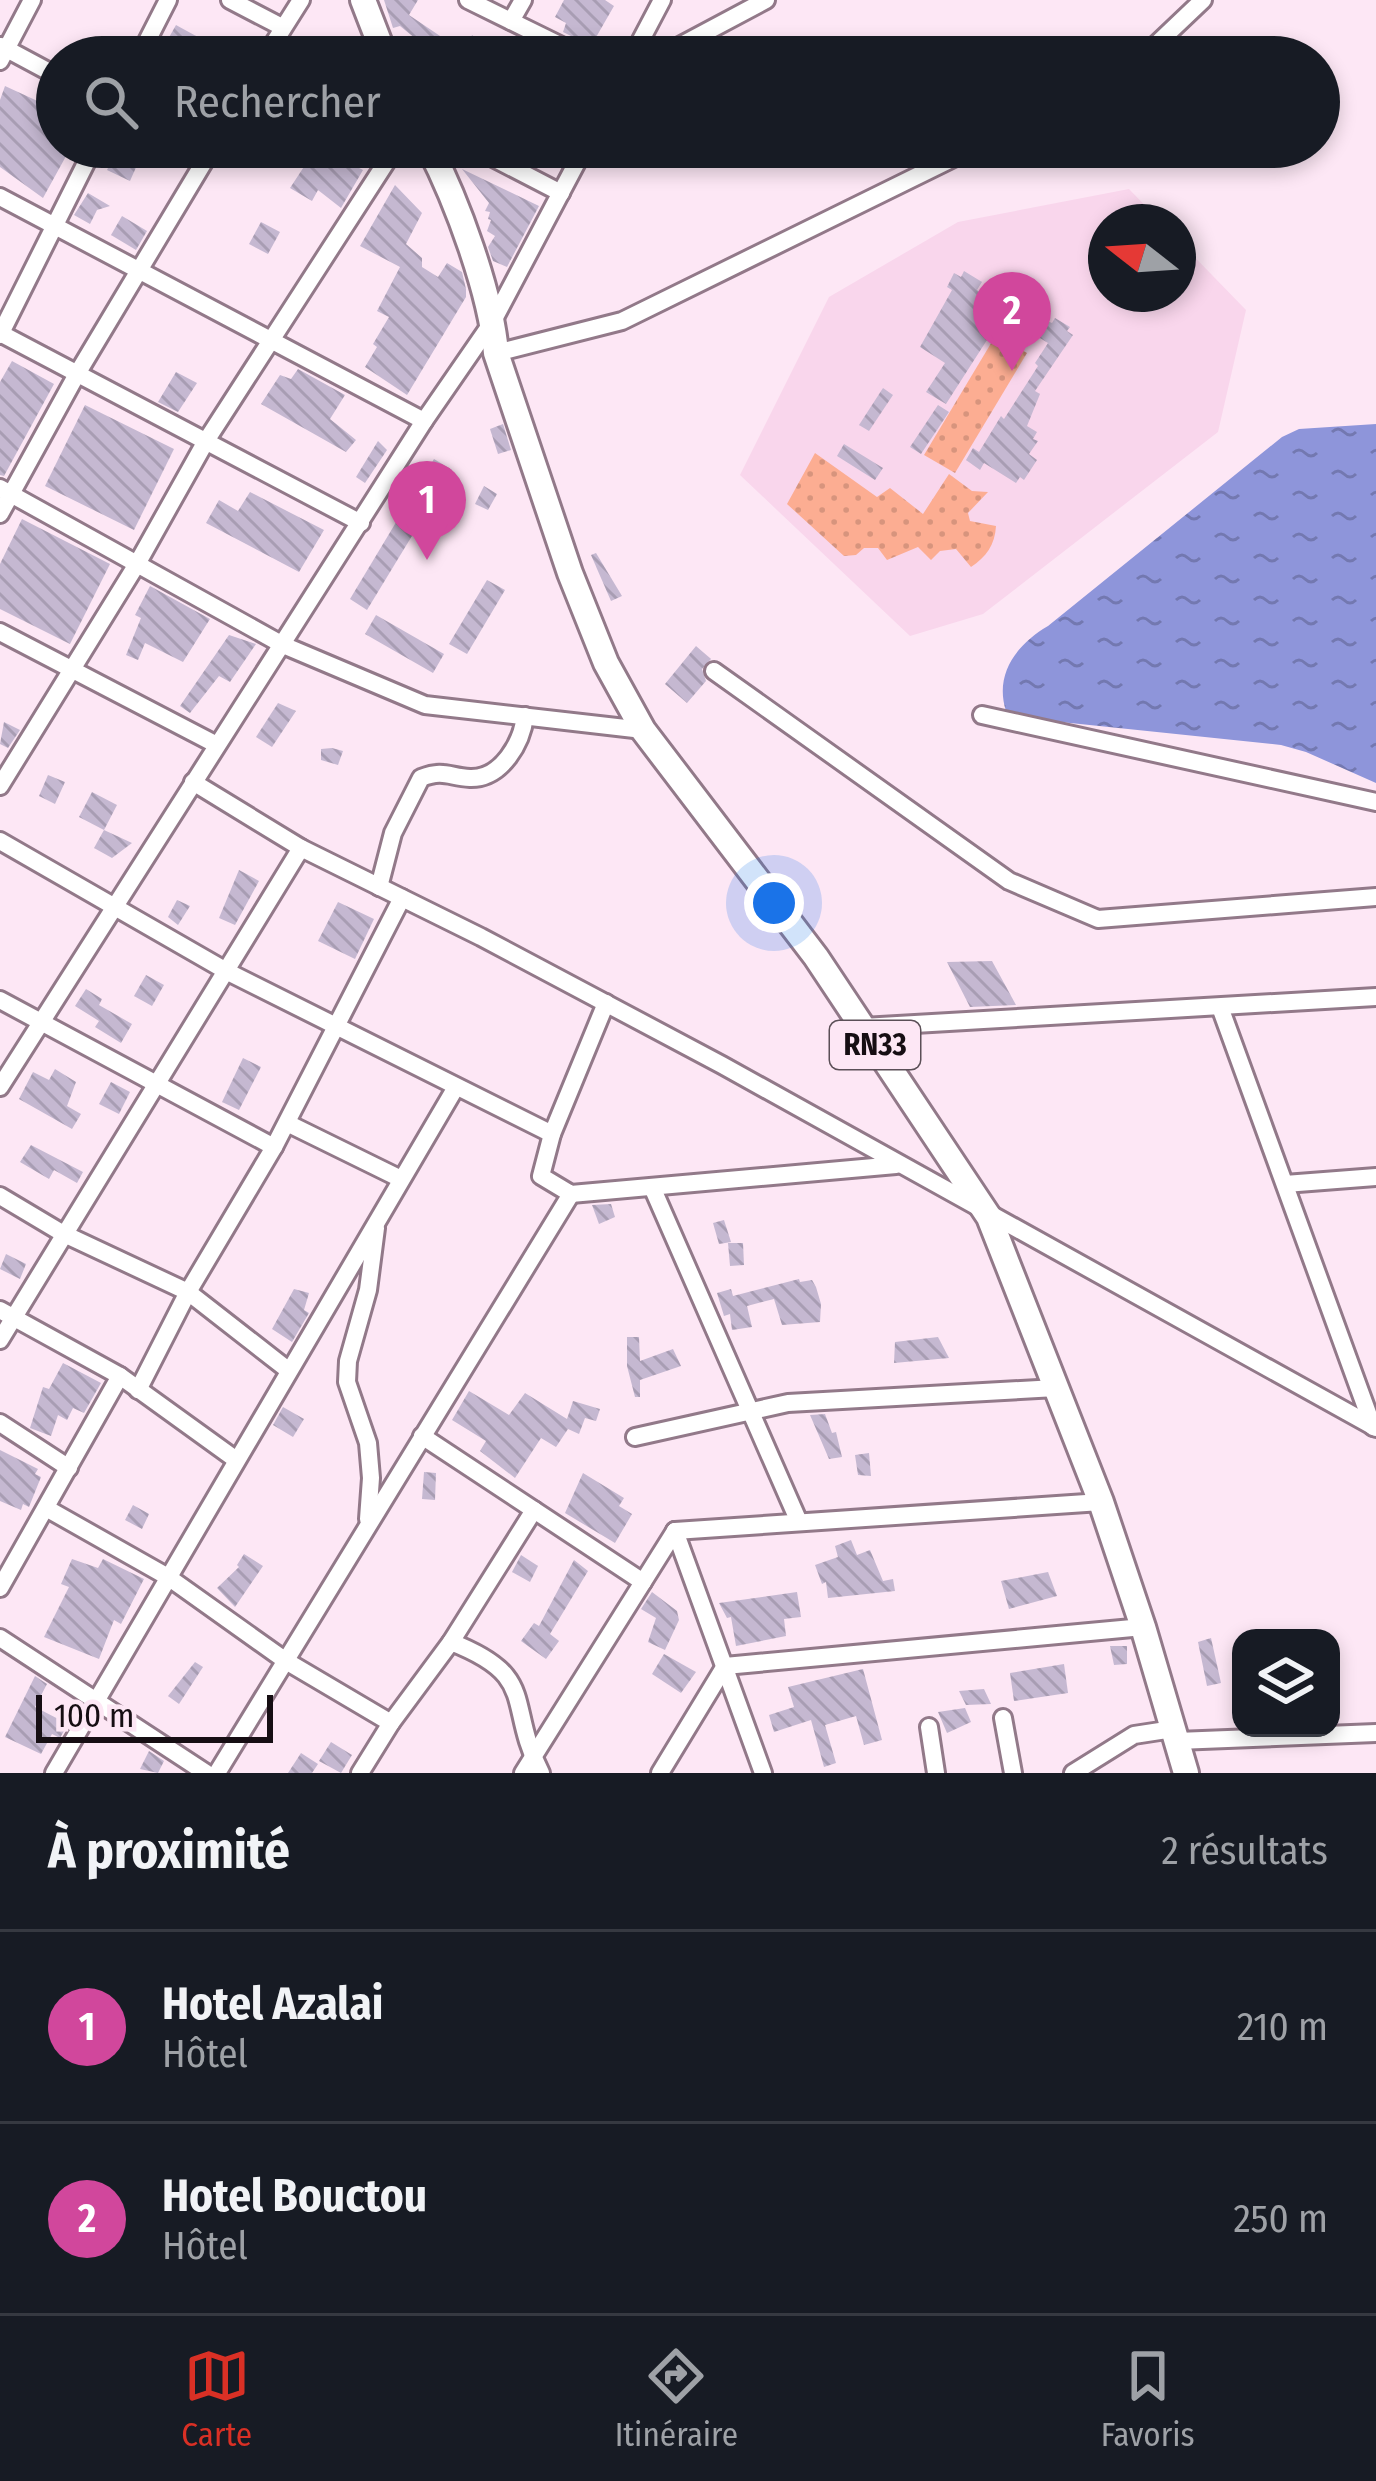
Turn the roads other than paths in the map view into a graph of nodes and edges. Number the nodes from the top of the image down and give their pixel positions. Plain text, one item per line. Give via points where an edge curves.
1 (32, 0) edge
2 (168, 0) edge
3 (230, 0) edge
4 (301, 0) edge
5 (363, 0) edge
6 (468, 0) edge
7 (523, 0) edge
8 (662, 0) edge
9 (766, 0) edge
10 (1203, 0) edge
11 (511, 21) junction
12 (282, 27) junction
13 (150, 36) edge
14 (277, 36) edge
15 (377, 36) edge
16 (541, 36) edge
17 (643, 36) edge
18 (698, 36) edge
19 (1165, 36) edge
20 (2, 52) edge
21 (36, 67) edge
22 (84, 168) edge
23 (201, 168) edge
24 (383, 168) edge
25 (440, 168) edge
26 (513, 168) edge
27 (574, 168) edge
28 (933, 168) edge
29 (561, 193) junction
30 (0, 197) edge
31 (55, 226) junction
32 (140, 271) junction
33 (494, 321) junction
34 (0, 334) edge
35 (272, 341) junction
36 (496, 353) junction
37 (77, 374) junction
38 (424, 421) junction
39 (206, 441) junction
40 (5, 491) edge
41 (0, 514) edge
42 (361, 523) junction
43 (137, 564) junction
44 (0, 632) edge
45 (283, 645) junction
46 (72, 669) junction
47 (714, 671) dead end
48 (982, 715) dead end
49 (525, 716) junction
50 (643, 730) junction
51 (218, 745) junction
52 (193, 782) junction
53 (0, 786) edge
54 (1376, 802) edge
55 (0, 841) edge
56 (301, 848) junction
57 (379, 886) junction
58 (1376, 897) edge
59 (402, 898) junction
60 (112, 908) junction
61 (228, 972) junction
62 (1376, 998) edge
63 (0, 1000) edge
64 (606, 1003) junction
65 (1220, 1006) junction
66 (39, 1021) junction
67 (334, 1027) junction
68 (863, 1028) junction
69 (157, 1084) junction
70 (0, 1087) edge
71 (456, 1088) junction
72 (287, 1123) junction
73 (552, 1134) junction
74 (274, 1147) junction
75 (897, 1165) junction
76 (1376, 1177) edge
77 (401, 1179) junction
78 (1285, 1184) junction
79 (652, 1187) junction
80 (571, 1194) junction
81 (0, 1196) edge
82 (989, 1217) junction
83 (376, 1222) junction
84 (62, 1232) junction
85 (188, 1292) junction
86 (7, 1314) edge
87 (0, 1340) edge
88 (288, 1370) junction
89 (120, 1376) junction
90 (1056, 1388) junction
91 (138, 1390) junction
92 (750, 1412) junction
93 (0, 1423) edge
94 (1375, 1428) edge
95 (422, 1436) junction
96 (635, 1437) dead end
97 (236, 1459) junction
98 (69, 1468) junction
99 (1101, 1502) junction
100 (46, 1508) junction
101 (534, 1510) junction
102 (799, 1522) junction
103 (368, 1526) junction
104 (676, 1531) junction
105 (168, 1577) junction
106 (643, 1582) junction
107 (0, 1588) edge
108 (1143, 1627) junction
109 (0, 1638) edge
110 (451, 1642) junction
111 (286, 1661) junction
112 (724, 1666) junction
113 (97, 1701) junction
114 (1003, 1718) dead end
115 (391, 1723) junction
116 (928, 1727) dead end
117 (1376, 1732) edge
118 (1175, 1735) junction
119 (532, 1768) edge
120 (54, 1773) edge
121 (206, 1773) edge
122 (217, 1773) edge
123 (360, 1773) edge
124 (660, 1773) edge
125 (763, 1773) edge
126 (936, 1773) edge
127 (1012, 1773) edge
128 (1073, 1773) edge
129 (1186, 1773) edge

1 - 20 street
2 - 13 street
3 - 12 street
4 - 12 street
5 - 15 main road
6 - 11 street
7 - 11 street
8 - 17 street
9 - 18 street
10 - 19 street
11 - 16 street
12 - 14 street
20 - 21 street
22 - 31 street
23 - 32 street
24 - 35 street
25 - 33 main road, RN33
26 - 29 street
27 - 29 street
28 - 36 street via 622,321
29 - 33 street
30 - 31 street
31 - 32 street
31 - 34 street
32 - 35 street
32 - 37 street
33 - 36 main road, RN33
33 - 38 street
34 - 37 street
35 - 38 street
35 - 39 street
36 - 50 main road, RN33 via 570,573
37 - 39 street
37 - 40 street
38 - 42 street
39 - 42 street
39 - 43 street
40 - 41 street
40 - 43 street
42 - 45 street
43 - 45 street
43 - 46 street
44 - 46 street
45 - 49 street via 425,705
45 - 51 street
46 - 51 street
46 - 53 street
47 - 58 street via 1010,881 1098,919
48 - 54 street
49 - 50 street
49 - 57 street via 517,749 486,775 421,778 393,833
50 - 68 main road, RN33
51 - 52 street
52 - 56 street
52 - 60 street
55 - 60 street
56 - 57 street
56 - 61 street
57 - 59 street
59 - 64 street
59 - 67 street
60 - 61 street
60 - 66 street
61 - 67 street
61 - 69 street
62 - 65 street
63 - 66 street
64 - 73 street
64 - 75 street
65 - 68 street
65 - 78 street
66 - 69 street
66 - 70 street
67 - 71 street
67 - 72 street
68 - 82 main road, RN33
69 - 74 street
69 - 84 street
71 - 73 street
71 - 77 street
72 - 74 street
72 - 77 street
73 - 80 street via 541,1176
74 - 85 street
75 - 79 street
75 - 82 street
76 - 78 street
77 - 83 street
78 - 94 street
79 - 80 street
79 - 92 street
80 - 95 street
81 - 84 street
82 - 90 main road, RN33
82 - 94 street
83 - 88 street
83 - 103 street via 347,1382 368,1443
84 - 85 street
84 - 86 street
85 - 88 street
85 - 91 street
86 - 87 street
86 - 89 street
88 - 97 street
89 - 91 street
89 - 98 street
90 - 92 street via 788,1403
90 - 99 main road, RN33
91 - 97 street
92 - 96 street
92 - 102 street
93 - 98 street
95 - 101 street
95 - 103 street
97 - 105 street
98 - 100 street
99 - 102 street
99 - 108 main road, RN33
100 - 105 street
100 - 107 street
101 - 106 street
101 - 110 street
102 - 104 street
103 - 111 street
104 - 106 street
104 - 112 street
105 - 111 street
105 - 113 street
106 - 119 street
108 - 112 street
108 - 118 main road, RN33
109 - 113 street
110 - 115 street
110 - 119 street via 506,1672
111 - 115 street
111 - 122 street
112 - 124 street
112 - 125 street
113 - 120 street
113 - 121 street
114 - 127 street
115 - 123 street
116 - 126 street
117 - 118 street
118 - 128 street via 1134,1735
118 - 129 main road, RN33

